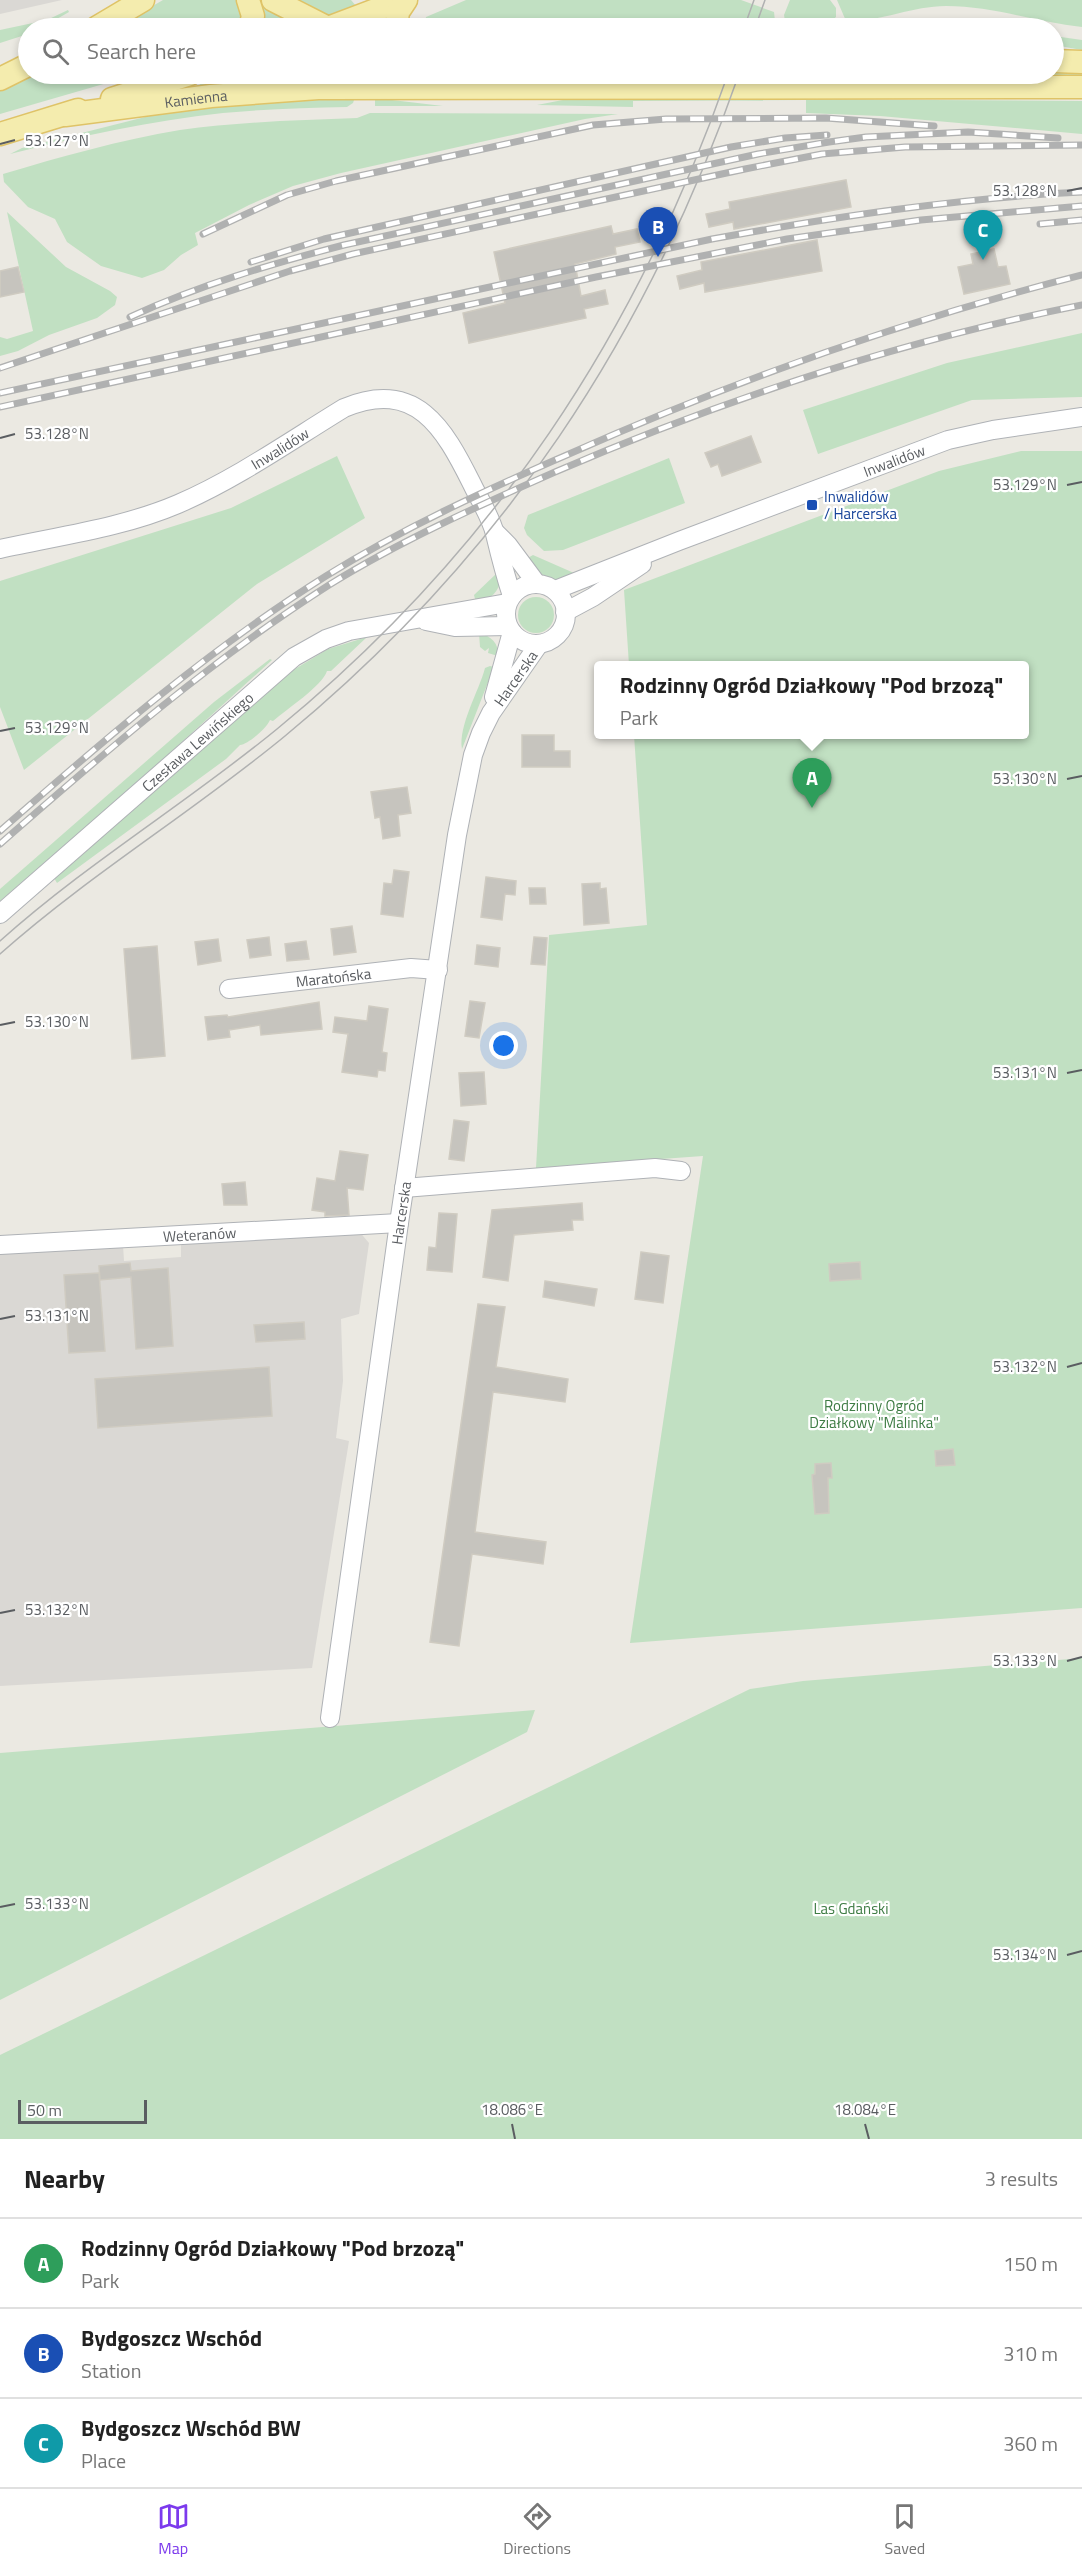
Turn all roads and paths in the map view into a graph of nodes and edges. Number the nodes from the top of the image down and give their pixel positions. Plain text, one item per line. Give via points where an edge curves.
1 (143, 0) edge
2 (248, 0) edge
3 (273, 0) edge
4 (404, 0) edge
5 (113, 18) edge
6 (252, 18) edge
7 (308, 18) edge
8 (355, 18) edge
9 (397, 18) edge
10 (1064, 61) edge
11 (1082, 62) edge
12 (18, 70) edge
13 (0, 79) edge
14 (160, 84) edge
15 (1082, 87) edge
16 (65, 115) junction
17 (0, 134) edge
18 (1082, 417) edge
19 (495, 532) junction
20 (679, 541) junction
21 (0, 549) edge
22 (537, 584) junction
23 (555, 591) junction
24 (509, 599) junction
25 (565, 612) junction
26 (421, 620) junction
27 (510, 629) junction
28 (539, 644) junction
29 (490, 712) junction
30 (0, 914) edge
31 (438, 970) junction
32 (229, 989) dead end
33 (681, 1171) dead end
34 (404, 1188) junction
35 (399, 1223) junction
36 (0, 1245) edge
37 (330, 1718) dead end

1 - 5 main road
2 - 6 main road
3 - 7 main road
4 - 8 main road
4 - 9 main road
10 - 11 main road
12 - 13 main road
14 - 16 main road
15 - 16 main road, Kamienna via 328,88 222,95
16 - 17 main road
18 - 20 street, Inwalidów via 948,440
19 - 21 street, Inwalidów via 440,428 416,407 379,399 344,408 210,489 175,505
19 - 22 street, Inwalidów
19 - 24 street, Inwalidów
20 - 23 street, Inwalidów
20 - 25 street, Inwalidów
22 - 23 street
22 - 24 street via 525,586
23 - 25 street
24 - 26 street, Czesława Lewińskiego
24 - 27 street via 506,618
25 - 28 street via 557,635
26 - 27 street, Czesława Lewińskiego via 455,627
26 - 30 street, Czesława Lewińskiego via 349,632 326,639 294,657
27 - 28 street via 520,639
27 - 29 street, Harcerska
28 - 29 street, Harcerska
29 - 31 street, Harcerska via 473,755 456,835
31 - 32 street, Maratońska via 411,968
31 - 34 street, Harcerska
33 - 34 street via 655,1168
34 - 35 street, Harcerska
35 - 36 street, Weteranów
35 - 37 street, Harcerska

